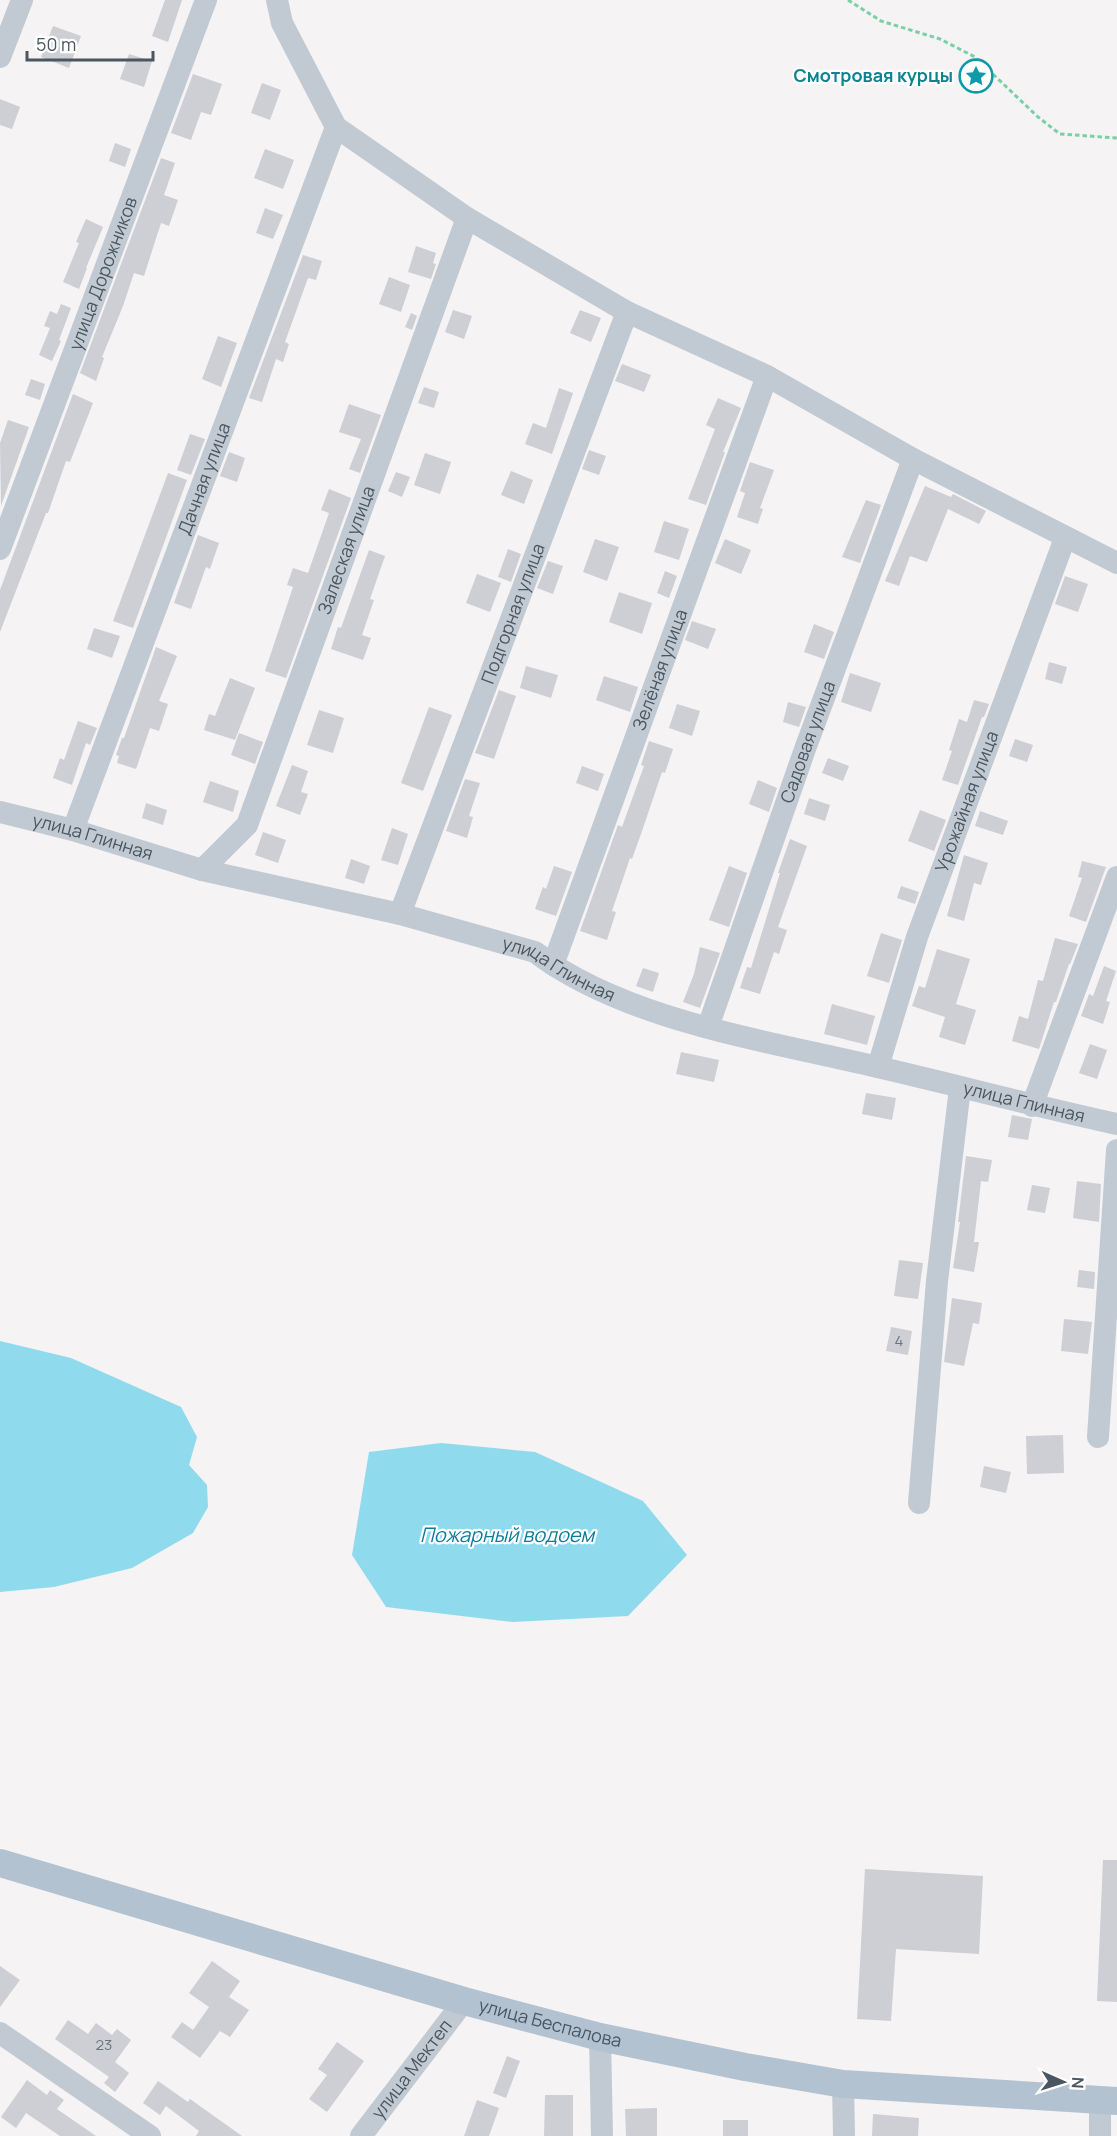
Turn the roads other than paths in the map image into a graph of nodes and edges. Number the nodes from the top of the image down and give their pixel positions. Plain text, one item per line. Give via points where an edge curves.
1 (22, 0) edge
2 (206, 0) edge
3 (277, 0) edge
4 (0, 57) edge
5 (336, 127) junction
6 (467, 218) junction
7 (627, 312) junction
8 (767, 376) junction
9 (913, 459) junction
10 (1065, 538) junction
11 (0, 549) edge
12 (1117, 563) edge
13 (0, 812) edge
14 (73, 830) junction
15 (202, 870) junction
16 (1117, 876) edge
17 (399, 914) junction
18 (553, 965) junction
19 (708, 1027) junction
20 (878, 1067) junction
21 (960, 1088) junction
22 (1032, 1106) junction
23 (1117, 1124) edge
24 (1117, 1150) edge
25 (1098, 1437) dead end
26 (919, 1503) dead end
27 (0, 1863) edge
28 (464, 2001) junction
29 (0, 2032) edge
30 (600, 2037) junction
31 (843, 2084) junction
32 (1108, 2101) edge
33 (150, 2136) edge
34 (361, 2136) edge
35 (602, 2136) edge
36 (844, 2136) edge
37 (1100, 2136) edge

1 - 4 street
2 - 11 street, улица Дорожников
3 - 5 street via 282,23
5 - 6 street
5 - 14 street, Дачная улица
6 - 7 street
6 - 15 street, Залеская улица via 247,825
7 - 8 street
7 - 17 street, Подгорная улица
8 - 9 street
8 - 18 street, Зелёная улица
9 - 10 street
9 - 19 street, Садовая улица via 805,749
10 - 12 street
10 - 20 street, Урожайная улица via 917,937
13 - 14 street, улица Глинная
14 - 15 street, улица Глинная
15 - 17 street, улица Глинная
16 - 22 street
17 - 18 street, улица Глинная via 535,951
18 - 19 street, улица Глинная via 618,999
19 - 20 street, улица Глинная
20 - 21 street, улица Глинная
21 - 22 street, улица Глинная
21 - 26 street via 937,1281
22 - 23 street, улица Глинная
24 - 25 street
27 - 28 main road, улица Беспалова
28 - 30 main road, улица Беспалова
28 - 34 street, улица Мектеп
29 - 33 street
30 - 31 main road, улица Беспалова
30 - 35 street
31 - 32 main road, улица Беспалова
31 - 36 street
32 - 37 street

